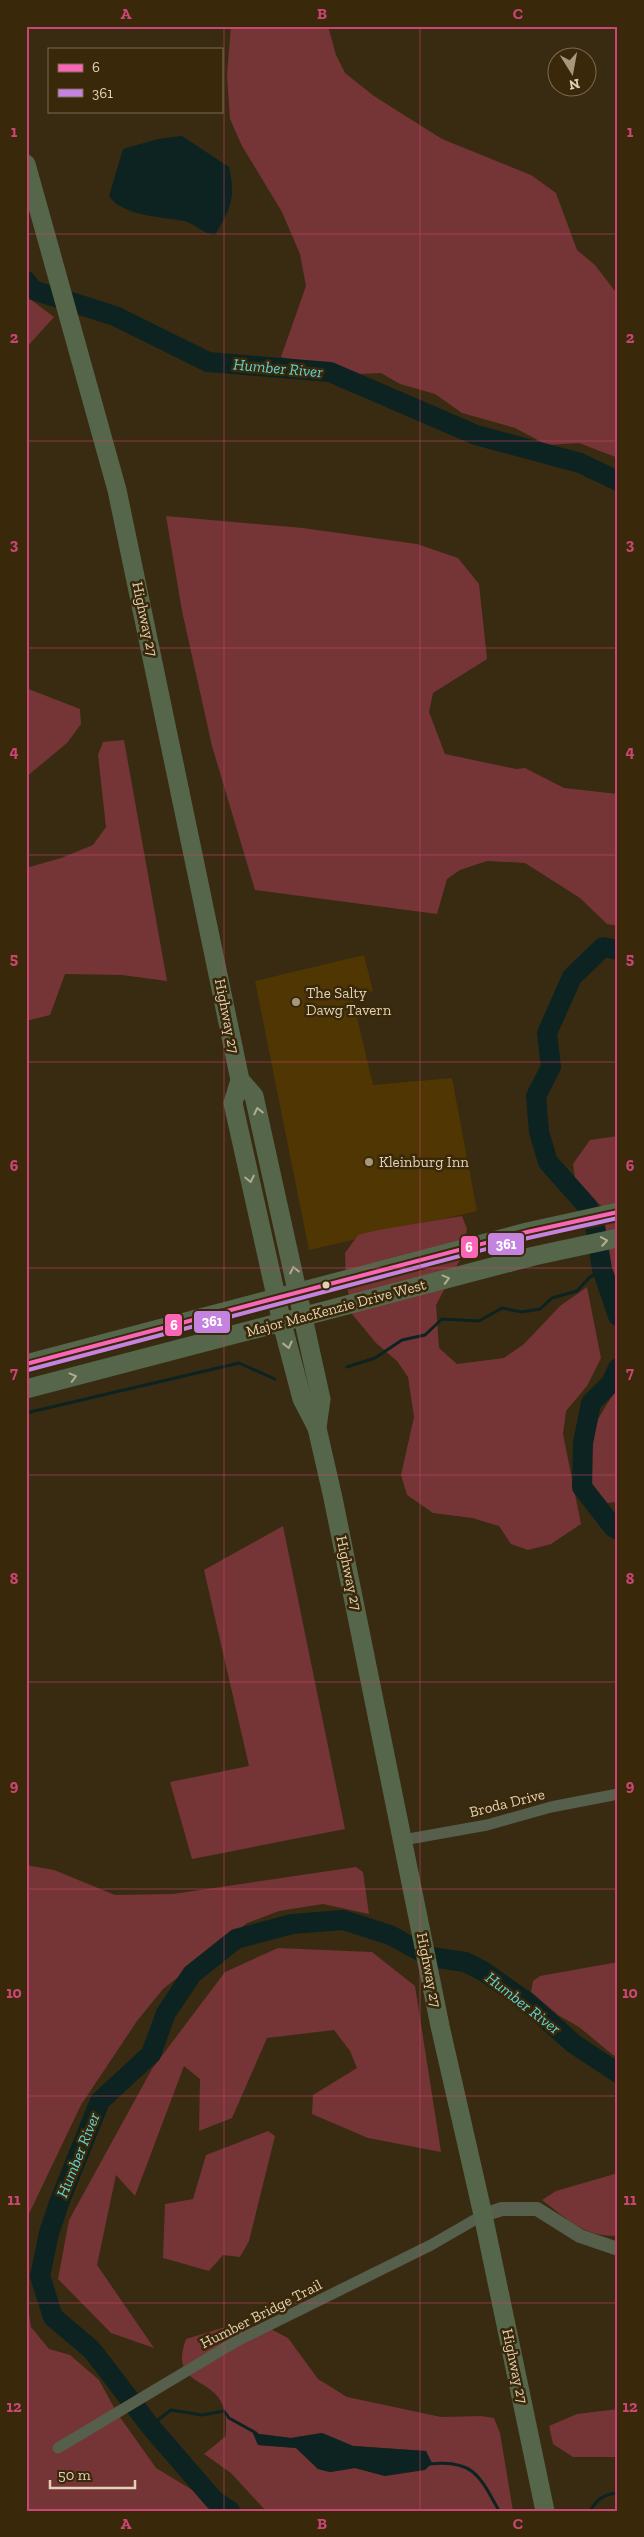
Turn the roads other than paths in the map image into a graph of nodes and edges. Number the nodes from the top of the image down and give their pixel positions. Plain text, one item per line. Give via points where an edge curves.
1 (26, 164) edge
2 (240, 1080) junction
3 (618, 1212) edge
4 (618, 1238) edge
5 (298, 1292) junction
6 (276, 1297) junction
7 (304, 1317) junction
8 (282, 1323) junction
9 (26, 1364) edge
10 (26, 1389) edge
11 (317, 1428) junction
12 (618, 1794) edge
13 (402, 1840) junction
14 (483, 2215) junction
15 (618, 2249) edge
16 (58, 2448) dead end
17 (545, 2511) edge

1 - 2 main road, Highway 27 via 54,256 121,509
5 -> 2 main road, Highway 27 via 254,1096
2 -> 6 main road, Highway 27 via 234,1103
3 - 5 main road, Major MacKenzie Drive West via 527,1232
7 -> 4 main road, Major MacKenzie Drive West via 534,1256
5 - 6 main road, Major MacKenzie Drive West
5 - 7 main road, Highway 27
6 - 8 main road, Highway 27
6 - 9 main road, Major MacKenzie Drive West
7 - 8 main road, Major MacKenzie Drive West
7 - 11 main road, Highway 27 via 321,1399
10 -> 8 main road, Major MacKenzie Drive West
8 -> 11 main road, Highway 27 via 302,1399
11 - 13 main road, Highway 27
12 - 13 street, Broda Drive via 551,1807 486,1825
13 - 14 main road, Highway 27
14 - 15 street via 502,2209 537,2209 580,2236
14 - 16 street, Humber Bridge Trail via 431,2245 235,2342
14 - 17 main road, Highway 27

